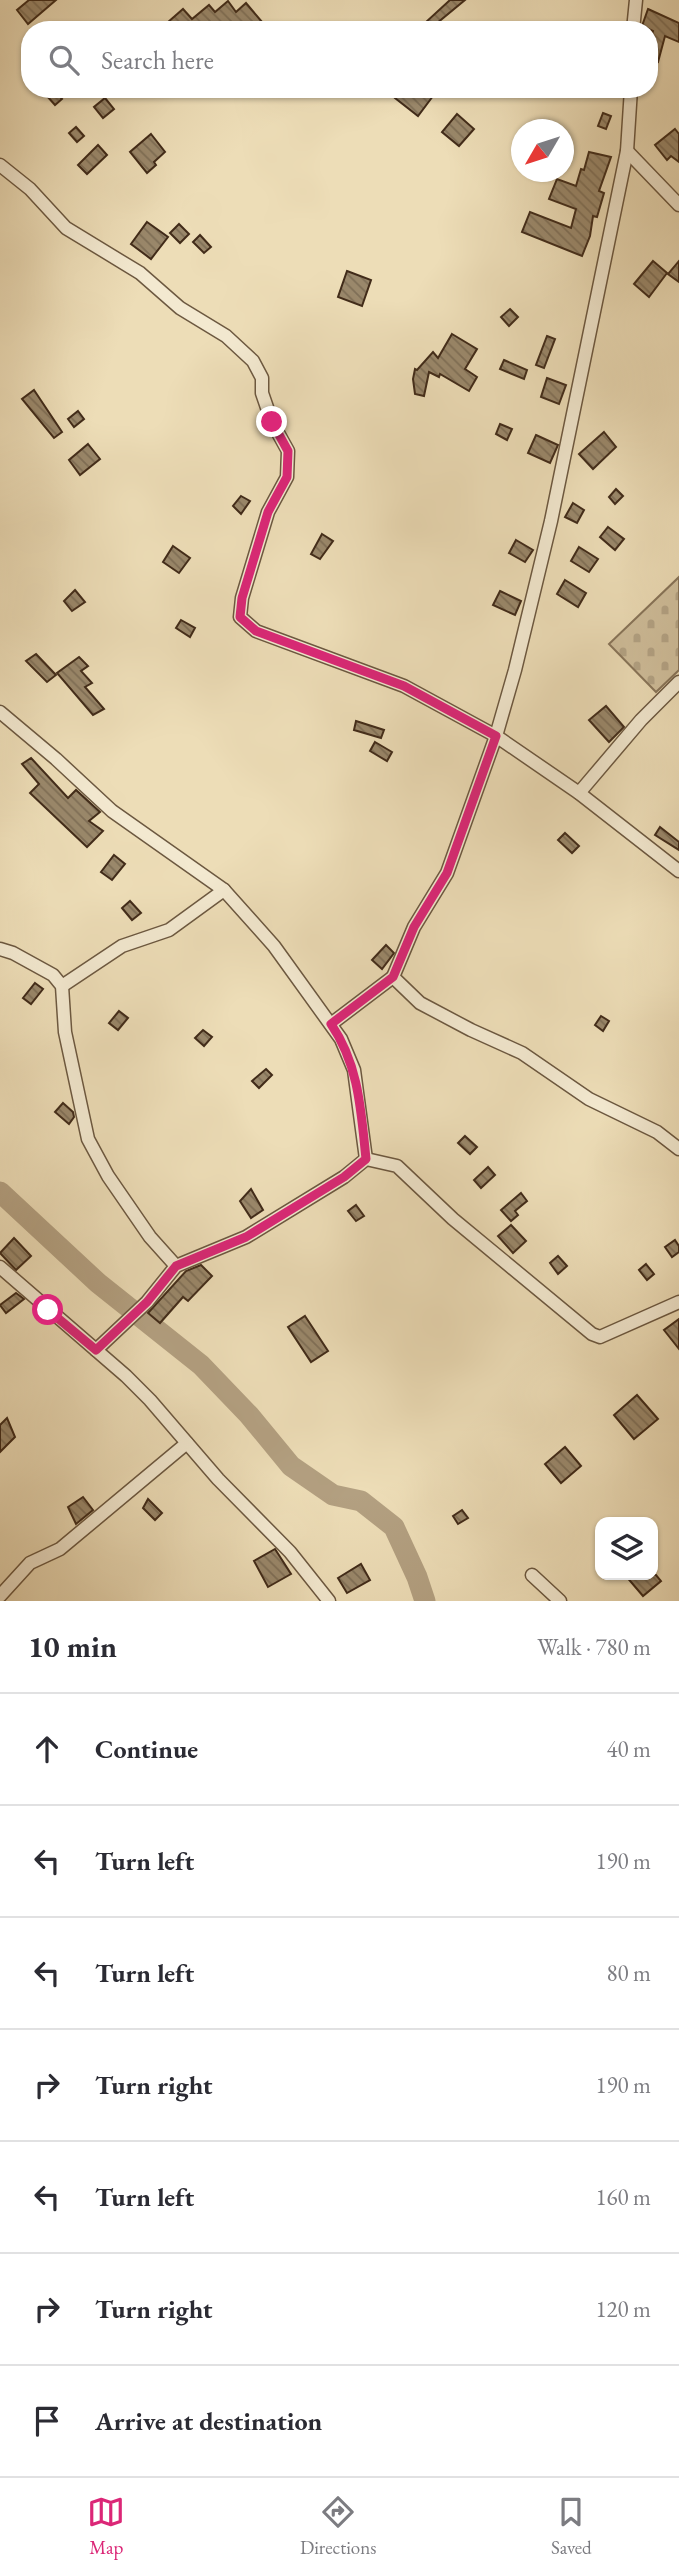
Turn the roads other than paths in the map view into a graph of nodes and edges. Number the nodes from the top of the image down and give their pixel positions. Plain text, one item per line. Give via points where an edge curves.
1 (636, 0) edge
2 (634, 21) edge
3 (630, 98) edge
4 (627, 151) junction
5 (0, 165) edge
6 (679, 205) edge
7 (679, 682) edge
8 (0, 712) edge
9 (496, 736) junction
10 (579, 793) junction
11 (679, 871) edge
12 (224, 890) junction
13 (0, 949) edge
14 (393, 977) junction
15 (62, 986) junction
16 (331, 1024) junction
17 (679, 1149) edge
18 (366, 1159) junction
19 (176, 1266) junction
20 (0, 1267) edge
21 (679, 1302) edge
22 (100, 1347) junction
23 (187, 1443) junction
24 (533, 1575) dead end
25 (0, 1596) edge
26 (329, 1601) edge
27 (560, 1601) edge

1 - 2 street
3 - 4 street
4 - 6 street
4 - 9 street via 551,521
5 - 9 street via 66,228 140,273 253,361 262,378 272,422 288,451 287,477 268,512 240,617 256,631 404,686
7 - 10 street
8 - 12 street via 112,811
9 - 10 street
9 - 14 street via 447,873 414,927
10 - 11 street
12 - 15 street via 169,930 122,946
12 - 16 street via 274,946
13 - 15 street via 53,975
14 - 16 street
14 - 17 street via 421,1003 522,1053 589,1099 657,1132
15 - 19 street via 65,1032 88,1139 150,1237
16 - 18 street via 354,1070
18 - 19 street via 246,1237
18 - 21 street via 397,1166 453,1219 592,1334 600,1336
19 - 22 street
20 - 22 street
22 - 23 street
23 - 25 street via 60,1549 30,1563
23 - 26 street via 290,1552
24 - 27 street

